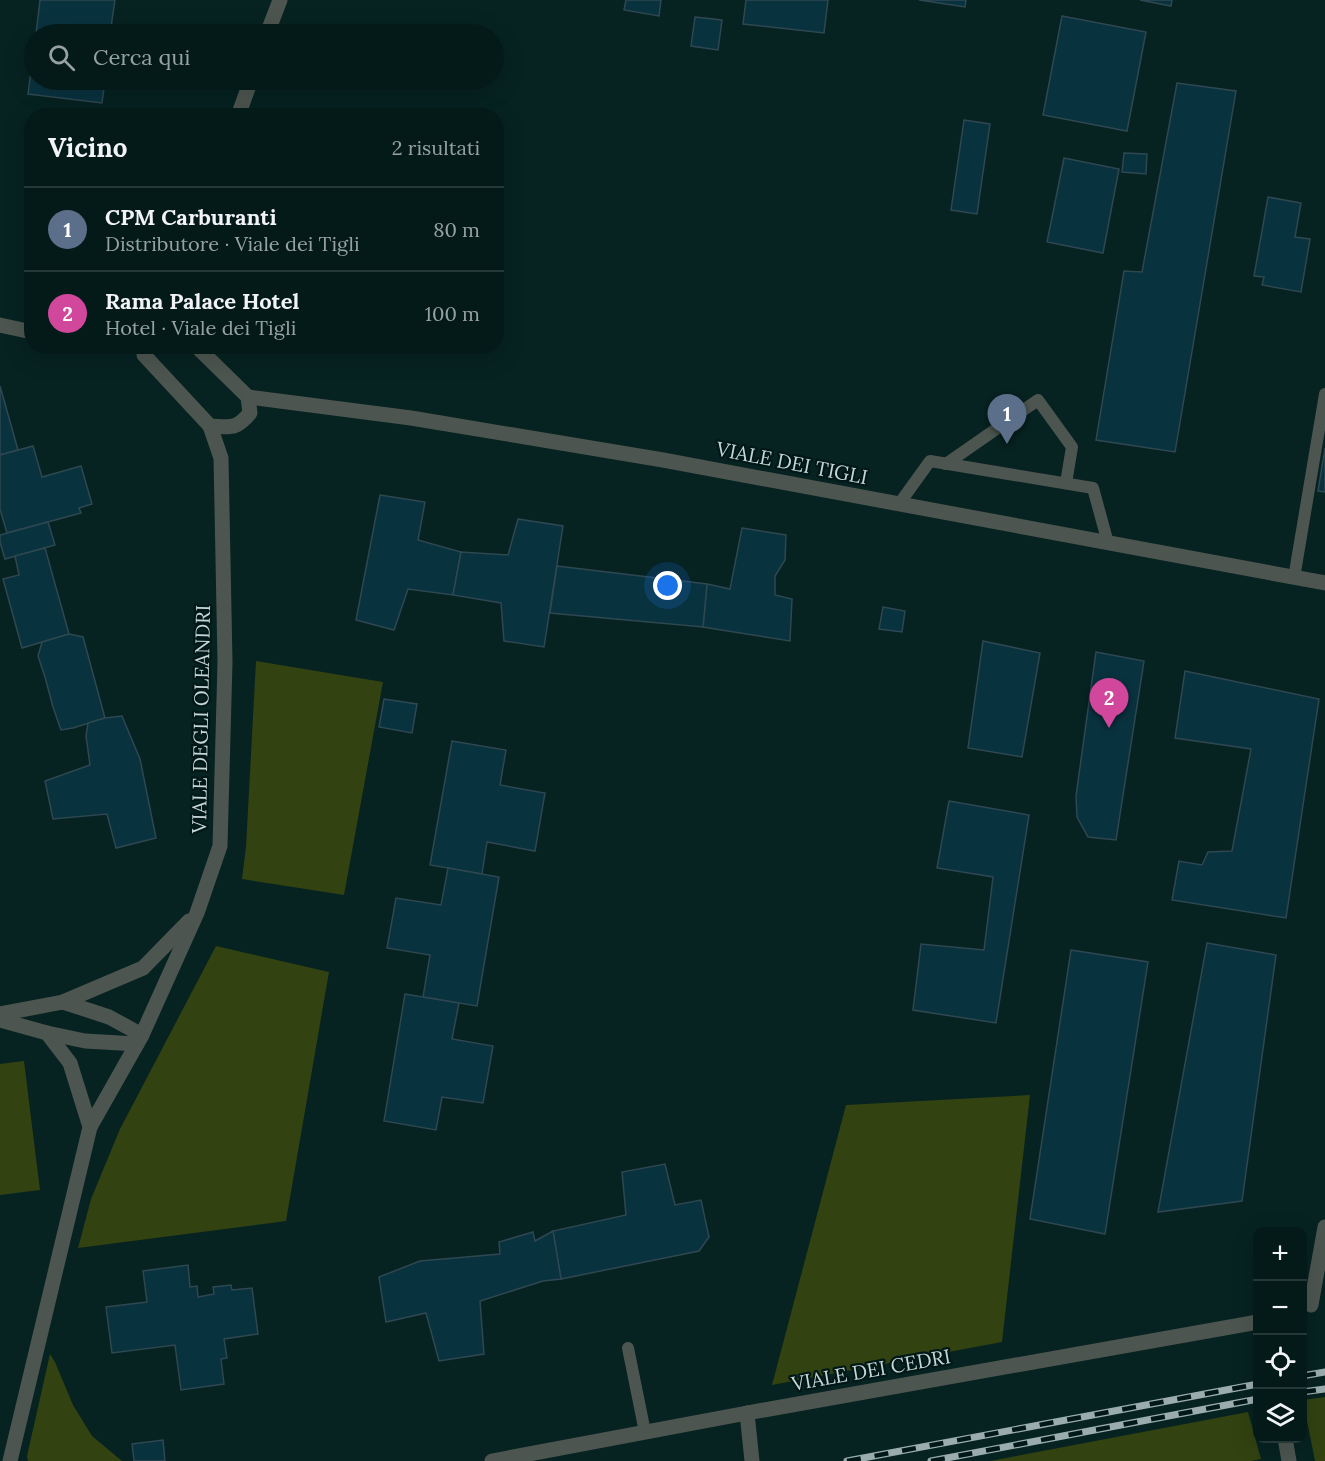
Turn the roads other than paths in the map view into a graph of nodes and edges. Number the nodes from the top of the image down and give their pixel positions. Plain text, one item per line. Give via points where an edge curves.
1 (280, 0) edge
2 (271, 24) edge
3 (247, 90) edge
4 (241, 108) edge
5 (0, 325) edge
6 (24, 330) edge
7 (144, 354) edge
8 (204, 354) edge
9 (1325, 394) edge
10 (248, 397) junction
11 (210, 426) junction
12 (946, 464) junction
13 (1066, 483) junction
14 (900, 504) junction
15 (1108, 543) junction
16 (1294, 578) junction
17 (1325, 583) edge
18 (197, 913) junction
19 (63, 1002) junction
20 (0, 1014) edge
21 (0, 1020) edge
22 (47, 1033) junction
23 (139, 1040) junction
24 (90, 1127) junction
25 (1325, 1227) edge
26 (1313, 1306) edge
27 (1253, 1323) edge
28 (628, 1348) dead end
29 (747, 1413) junction
30 (645, 1432) junction
31 (1286, 1443) edge
32 (10, 1461) edge
33 (492, 1461) edge
34 (752, 1461) edge
35 (1289, 1461) edge

1 - 2 street
3 - 4 street
5 - 6 street
7 - 11 street
8 - 10 street
9 - 16 lane
10 - 11 street via 250,413 242,423 232,427
10 - 14 street, VIALE DEI TIGLI via 411,418
11 - 18 street, VIALE DEGLI OLEANDRI via 221,458 225,662 220,846
12 - 13 lane
12 - 13 lane via 1038,400 1072,447
12 - 14 lane via 930,462
13 - 15 lane via 1093,488
14 - 15 street, VIALE DEI TIGLI
15 - 16 street, VIALE DEI TIGLI
16 - 17 street, VIALE DEI TIGLI
18 - 19 street via 143,968
18 - 23 street, VIALE DEGLI OLEANDRI
19 - 20 street
19 - 23 street via 109,1017
21 - 22 street
22 - 23 street via 85,1041
22 - 24 street via 70,1063
23 - 24 street, VIALE DEGLI OLEANDRI
24 - 32 street, VIALE DEGLI OLEANDRI
25 - 26 street
27 - 29 street, VIALE DEI CEDRI
28 - 30 lane
29 - 30 street, VIALE DEI CEDRI
29 - 34 street
30 - 33 street, VIALE DEI CEDRI
31 - 35 street

